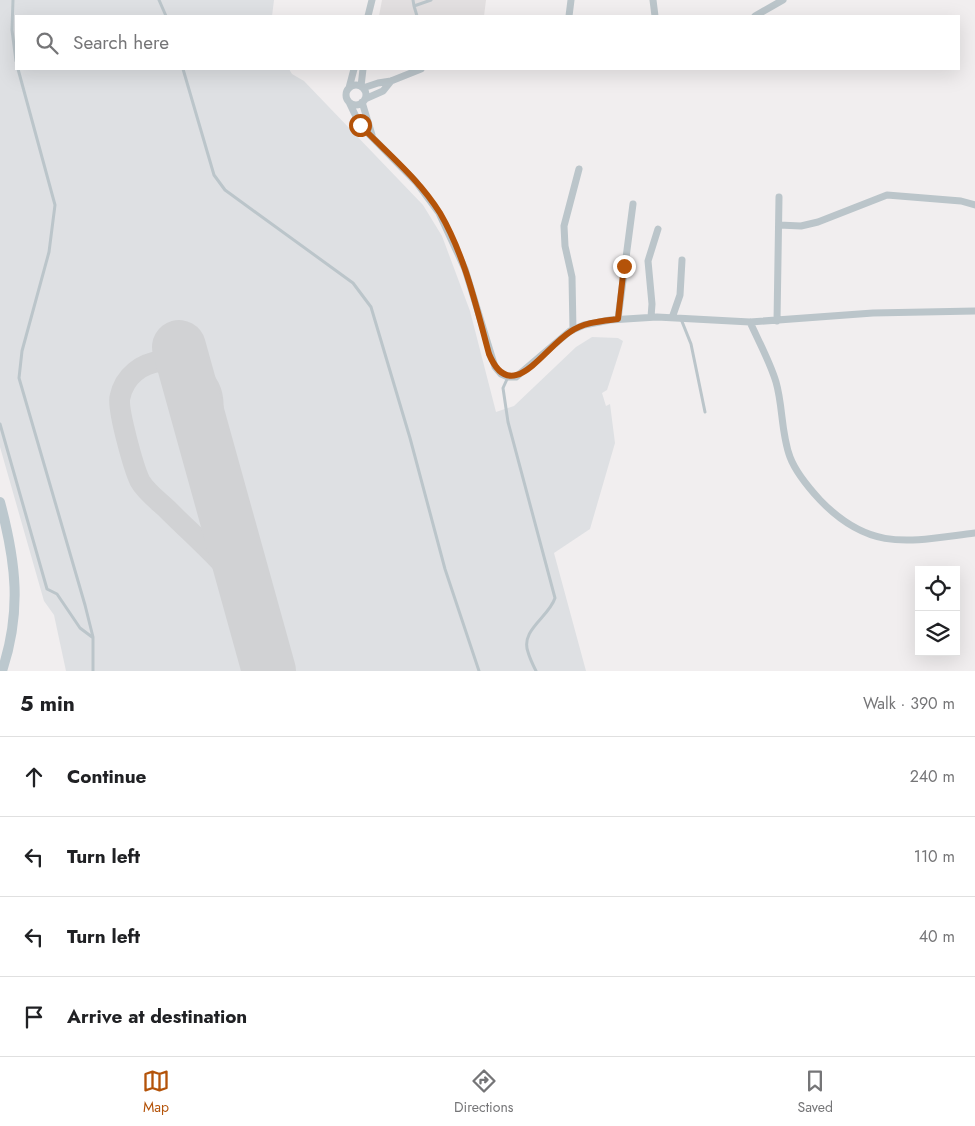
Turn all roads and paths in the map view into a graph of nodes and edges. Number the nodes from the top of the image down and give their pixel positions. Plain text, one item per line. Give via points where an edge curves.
1 (14, 0) edge
2 (159, 0) edge
3 (372, 0) edge
4 (414, 0) edge
5 (431, 0) edge
6 (571, 0) edge
7 (653, 0) edge
8 (783, 0) edge
9 (414, 6) junction
10 (166, 15) edge
11 (368, 15) edge
12 (417, 15) edge
13 (569, 15) edge
14 (655, 15) edge
15 (757, 15) edge
16 (15, 53) edge
17 (18, 70) edge
18 (183, 70) edge
19 (354, 70) edge
20 (363, 70) edge
21 (419, 70) edge
22 (392, 81) junction
23 (362, 87) junction
24 (349, 88) junction
25 (364, 100) junction
26 (349, 102) junction
27 (374, 140) junction
28 (579, 169) dead end
29 (779, 197) dead end
30 (633, 204) dead end
31 (975, 205) edge
32 (779, 225) junction
33 (658, 228) dead end
34 (682, 260) dead end
35 (975, 312) edge
36 (651, 318) junction
37 (672, 318) junction
38 (618, 319) junction
39 (680, 319) junction
40 (777, 321) junction
41 (750, 322) junction
42 (573, 330) junction
43 (508, 377) junction
44 (705, 412) dead end
45 (0, 424) edge
46 (0, 502) edge
47 (975, 534) edge
48 (93, 637) junction
49 (2, 671) edge
50 (93, 671) edge
51 (479, 671) edge
52 (536, 671) edge

1 - 16 lane via 12,30
2 - 10 lane
3 - 11 street
4 - 9 lane
5 - 9 lane
6 - 13 street
7 - 14 street
8 - 15 street
9 - 12 lane
17 - 48 lane via 55,205 49,252 22,351 19,378
18 - 51 lane via 214,175 225,190 353,283 371,307 445,568
19 - 24 street
20 - 23 street
21 - 22 street
22 - 23 street
22 - 25 street via 383,91
23 - 24 street via 355,85
23 - 25 street
24 - 26 street via 346,93
25 - 26 street via 355,105
25 - 27 street via 363,112
26 - 27 street via 360,125
27 - 43 street via 410,176 440,213 465,269 492,360 501,374
28 - 42 street via 564,226 572,277
29 - 32 street
30 - 38 street
31 - 32 street via 887,195 818,222 801,226
32 - 40 street
33 - 36 street via 648,261
34 - 37 street via 680,295
35 - 40 street via 873,313
36 - 37 street
36 - 38 street
37 - 39 street
38 - 42 street
39 - 41 street
39 - 44 lane via 691,344
40 - 41 street
41 - 47 street via 776,381 789,456 806,484 825,505 850,525 879,538 908,540
42 - 43 street via 527,370 516,377
43 - 52 lane via 503,388 507,416 556,598 552,608 530,631 526,642
45 - 48 lane via 46,589 57,594 80,628
46 - 49 main road via 12,551 15,583 11,640
48 - 50 lane

